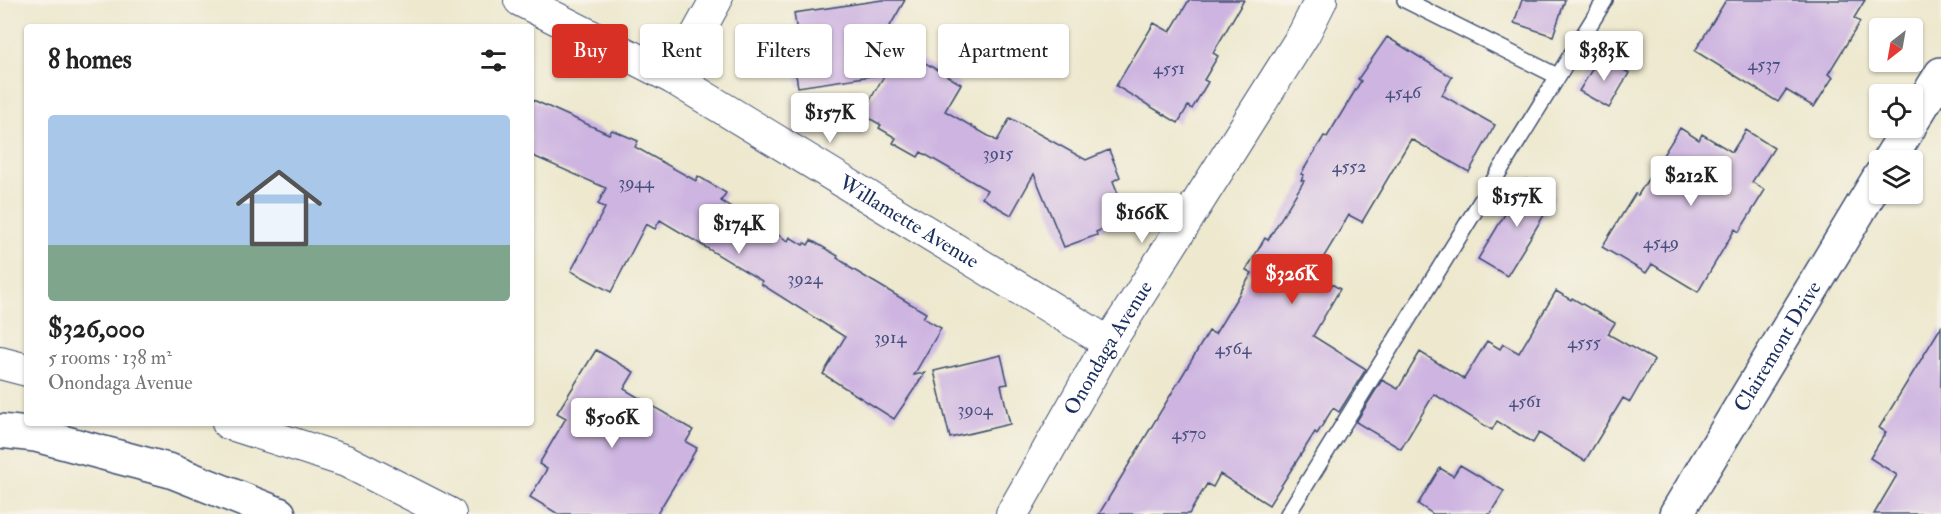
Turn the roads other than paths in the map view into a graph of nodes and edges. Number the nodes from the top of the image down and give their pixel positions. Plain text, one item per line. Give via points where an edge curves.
1 (520, 0) edge
2 (716, 0) edge
3 (1321, 0) edge
4 (1405, 0) edge
5 (1605, 0) edge
6 (703, 24) edge
7 (640, 61) edge
8 (1941, 74) edge
9 (1557, 76) junction
10 (673, 78) edge
11 (1923, 104) edge
12 (1869, 194) edge
13 (1109, 343) junction
14 (0, 363) edge
15 (24, 369) edge
16 (237, 426) edge
17 (0, 431) edge
18 (279, 514) edge
19 (450, 514) edge
20 (1012, 514) edge
21 (1288, 514) edge
22 (1676, 514) edge

1 - 7 street, Willamette Avenue
2 - 6 street
3 - 13 street, Onondaga Avenue via 1304,34
4 - 9 lane
5 - 9 lane
8 - 11 main road
9 - 21 lane
10 - 13 street, Willamette Avenue
12 - 22 main road, Clairemont Drive
13 - 20 street, Onondaga Avenue
14 - 15 street
16 - 19 street via 346,461
17 - 18 main road via 36,435 171,471

